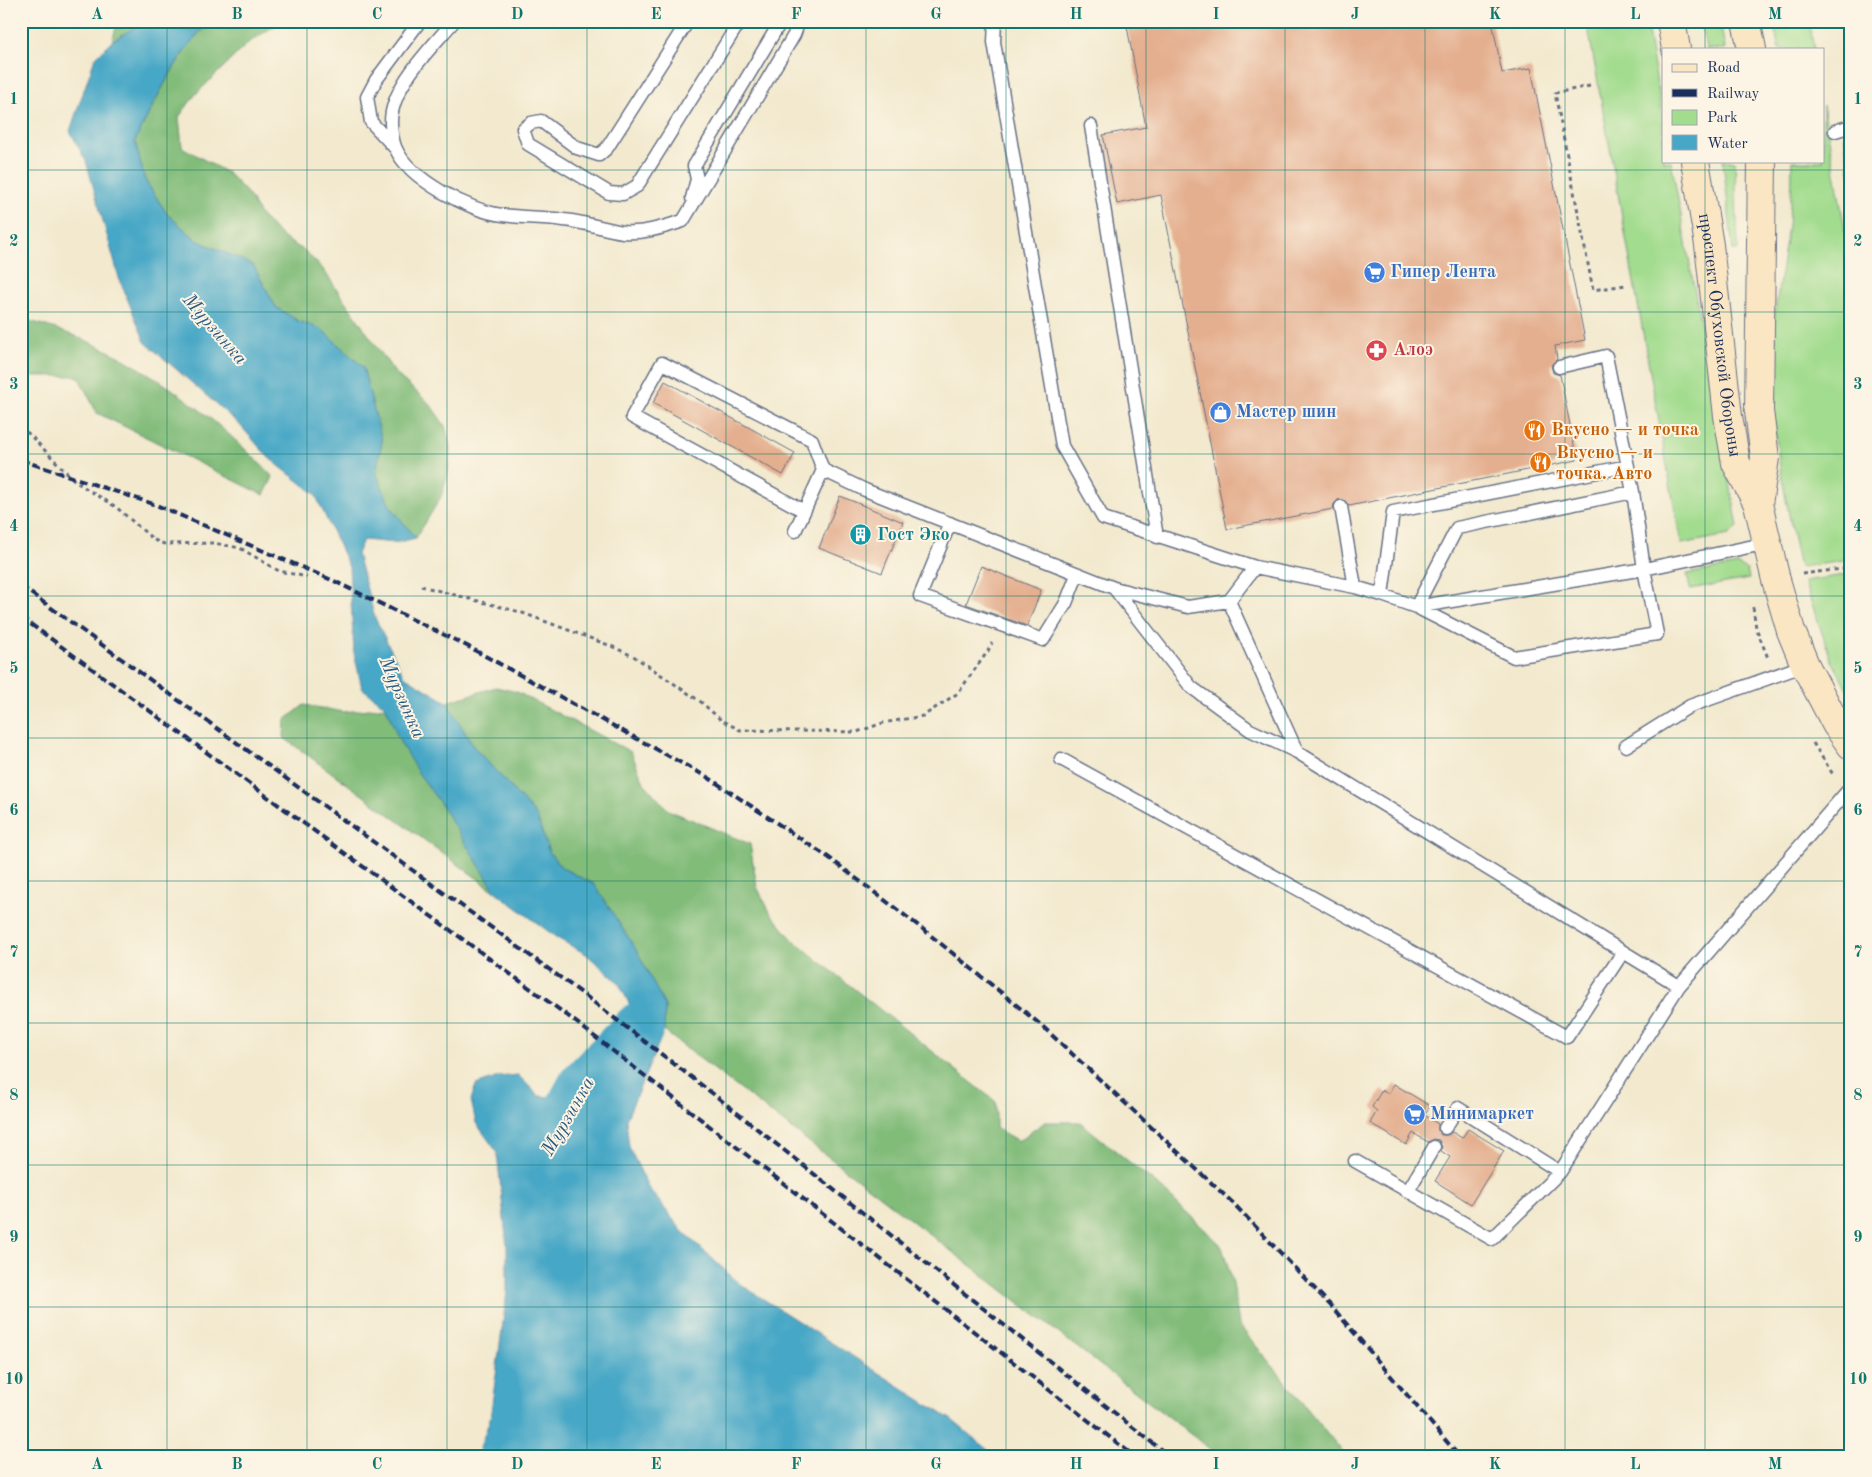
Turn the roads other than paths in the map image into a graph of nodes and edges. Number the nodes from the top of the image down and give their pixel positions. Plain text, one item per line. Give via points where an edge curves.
1 (420, 21) edge
2 (454, 21) edge
3 (688, 21) edge
4 (740, 21) edge
5 (781, 21) edge
6 (799, 21) edge
7 (995, 21) edge
8 (1671, 21) edge
9 (1746, 21) edge
10 (1676, 48) edge
11 (1752, 48) edge
12 (1091, 126) dead end
13 (1851, 126) edge
14 (1835, 131) dead end
15 (396, 149) junction
16 (1694, 162) edge
17 (1762, 162) edge
18 (690, 209) junction
19 (1559, 367) dead end
20 (1628, 466) junction
21 (823, 470) junction
22 (1633, 492) junction
23 (1758, 504) junction
24 (1341, 507) dead end
25 (804, 511) junction
26 (950, 524) junction
27 (795, 531) dead end
28 (1158, 537) junction
29 (1768, 544) junction
30 (1255, 567) junction
31 (1644, 568) junction
32 (1077, 574) junction
33 (1355, 587) junction
34 (1114, 588) junction
35 (1382, 596) junction
36 (1228, 602) junction
37 (1416, 607) junction
38 (1805, 665) junction
39 (1851, 745) edge
40 (1626, 746) dead end
41 (1297, 752) junction
42 (1061, 759) dead end
43 (1851, 787) edge
44 (1623, 952) junction
45 (1678, 986) junction
46 (1445, 1128) dead end
47 (1434, 1146) dead end
48 (1355, 1161) dead end
49 (1560, 1172) junction
50 (1408, 1191) junction

1 - 15 lane via 367,97 371,122
2 - 15 lane via 395,97 391,122
3 - 4 lane via 607,148 599,155 577,148 541,121 523,129 528,144 609,193 623,194 637,186
5 - 18 lane via 694,166 697,179
6 - 18 lane via 794,35
7 - 28 lane via 994,42 1062,446 1103,518
8 - 10 street
9 - 11 street
12 - 28 lane
13 - 14 lane
15 - 18 lane via 430,184 464,204 502,215 566,220 632,232 650,231 683,221
16 - 23 street, проспект Обуховской Обороны via 1709,245 1736,463
17 - 23 street, проспект Обуховской Обороны via 1759,411 1764,458
19 - 20 lane via 1606,356
20 - 22 lane
20 - 35 lane via 1392,512
21 - 25 lane
21 - 25 lane via 812,440 662,363 632,417
21 - 26 lane
22 - 31 lane
22 - 37 lane via 1457,528
23 - 29 street, проспект Обуховской Обороны
24 - 33 lane
25 - 27 lane
26 - 32 lane
26 - 32 lane via 920,596 1043,640 1066,603
28 - 30 lane
29 - 31 lane
29 - 38 street, проспект Обуховской Обороны via 1791,631
30 - 33 lane
30 - 36 lane
31 - 37 lane
31 - 37 lane via 1657,634 1514,657
32 - 34 lane
33 - 35 lane
34 - 36 lane via 1188,607
34 - 41 lane via 1191,687 1250,730
35 - 37 lane
36 - 41 lane
38 - 39 street, проспект Обуховской Обороны via 1836,724
38 - 40 lane via 1705,699
41 - 44 lane
42 - 44 lane via 1567,1037
43 - 45 lane
44 - 45 lane
45 - 49 lane
46 - 49 lane via 1458,1108
47 - 50 lane
48 - 50 lane
49 - 50 lane via 1492,1239

